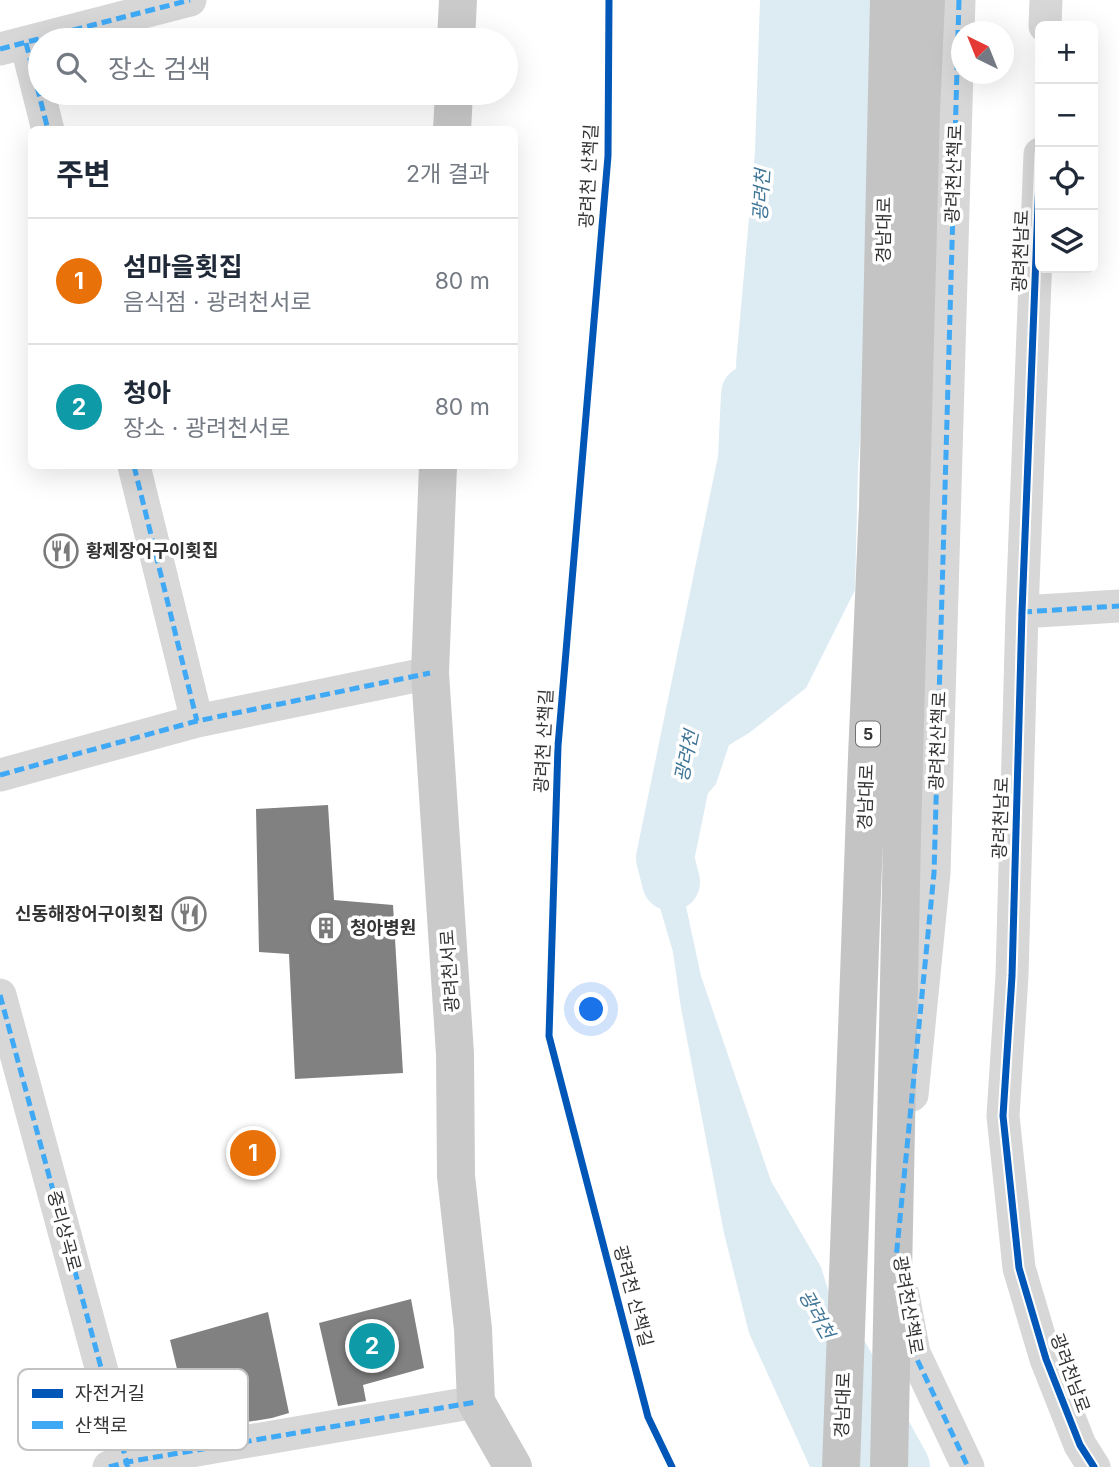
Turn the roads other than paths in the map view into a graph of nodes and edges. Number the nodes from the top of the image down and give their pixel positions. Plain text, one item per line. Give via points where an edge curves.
1 (190, 0) edge
2 (458, 0) edge
3 (889, 0) edge
4 (926, 0) edge
5 (958, 0) edge
6 (1046, 0) edge
7 (1045, 21) edge
8 (82, 28) edge
9 (457, 28) edge
10 (13, 46) edge
11 (28, 82) edge
12 (38, 105) edge
13 (453, 105) edge
14 (46, 126) edge
15 (452, 126) edge
16 (1038, 210) edge
17 (135, 469) edge
18 (438, 469) edge
19 (1119, 606) edge
20 (1022, 612) junction
21 (430, 673) junction
22 (197, 721) junction
23 (0, 775) edge
24 (0, 995) edge
25 (97, 1369) edge
26 (476, 1402) junction
27 (248, 1443) edge
28 (206, 1450) edge
29 (122, 1465) edge
30 (513, 1467) edge
31 (841, 1467) edge
32 (889, 1467) edge
33 (968, 1467) edge
34 (1094, 1467) edge

1 - 8 street
2 - 9 main road
3 - 31 highway, 경남대로 / 5 via 878,506
4 - 32 highway, 경남대로 / 5 via 901,837
5 - 33 street, 광려천산책로 via 934,873 897,1259 914,1353
6 - 7 street
10 - 11 street
12 - 14 street
13 - 15 main road
16 - 20 street, 광려천남로
17 - 22 street
18 - 21 main road, 광려천서로
19 - 20 street
20 - 34 street, 광려천남로 via 1012,976 1003,1116 1019,1268 1046,1359 1080,1445
21 - 22 street
21 - 26 main road, 광려천서로 via 455,1054 456,1176
22 - 23 street
24 - 25 street, 중리상곡로
26 - 27 street
26 - 30 main road, 광려천서로
28 - 29 street

